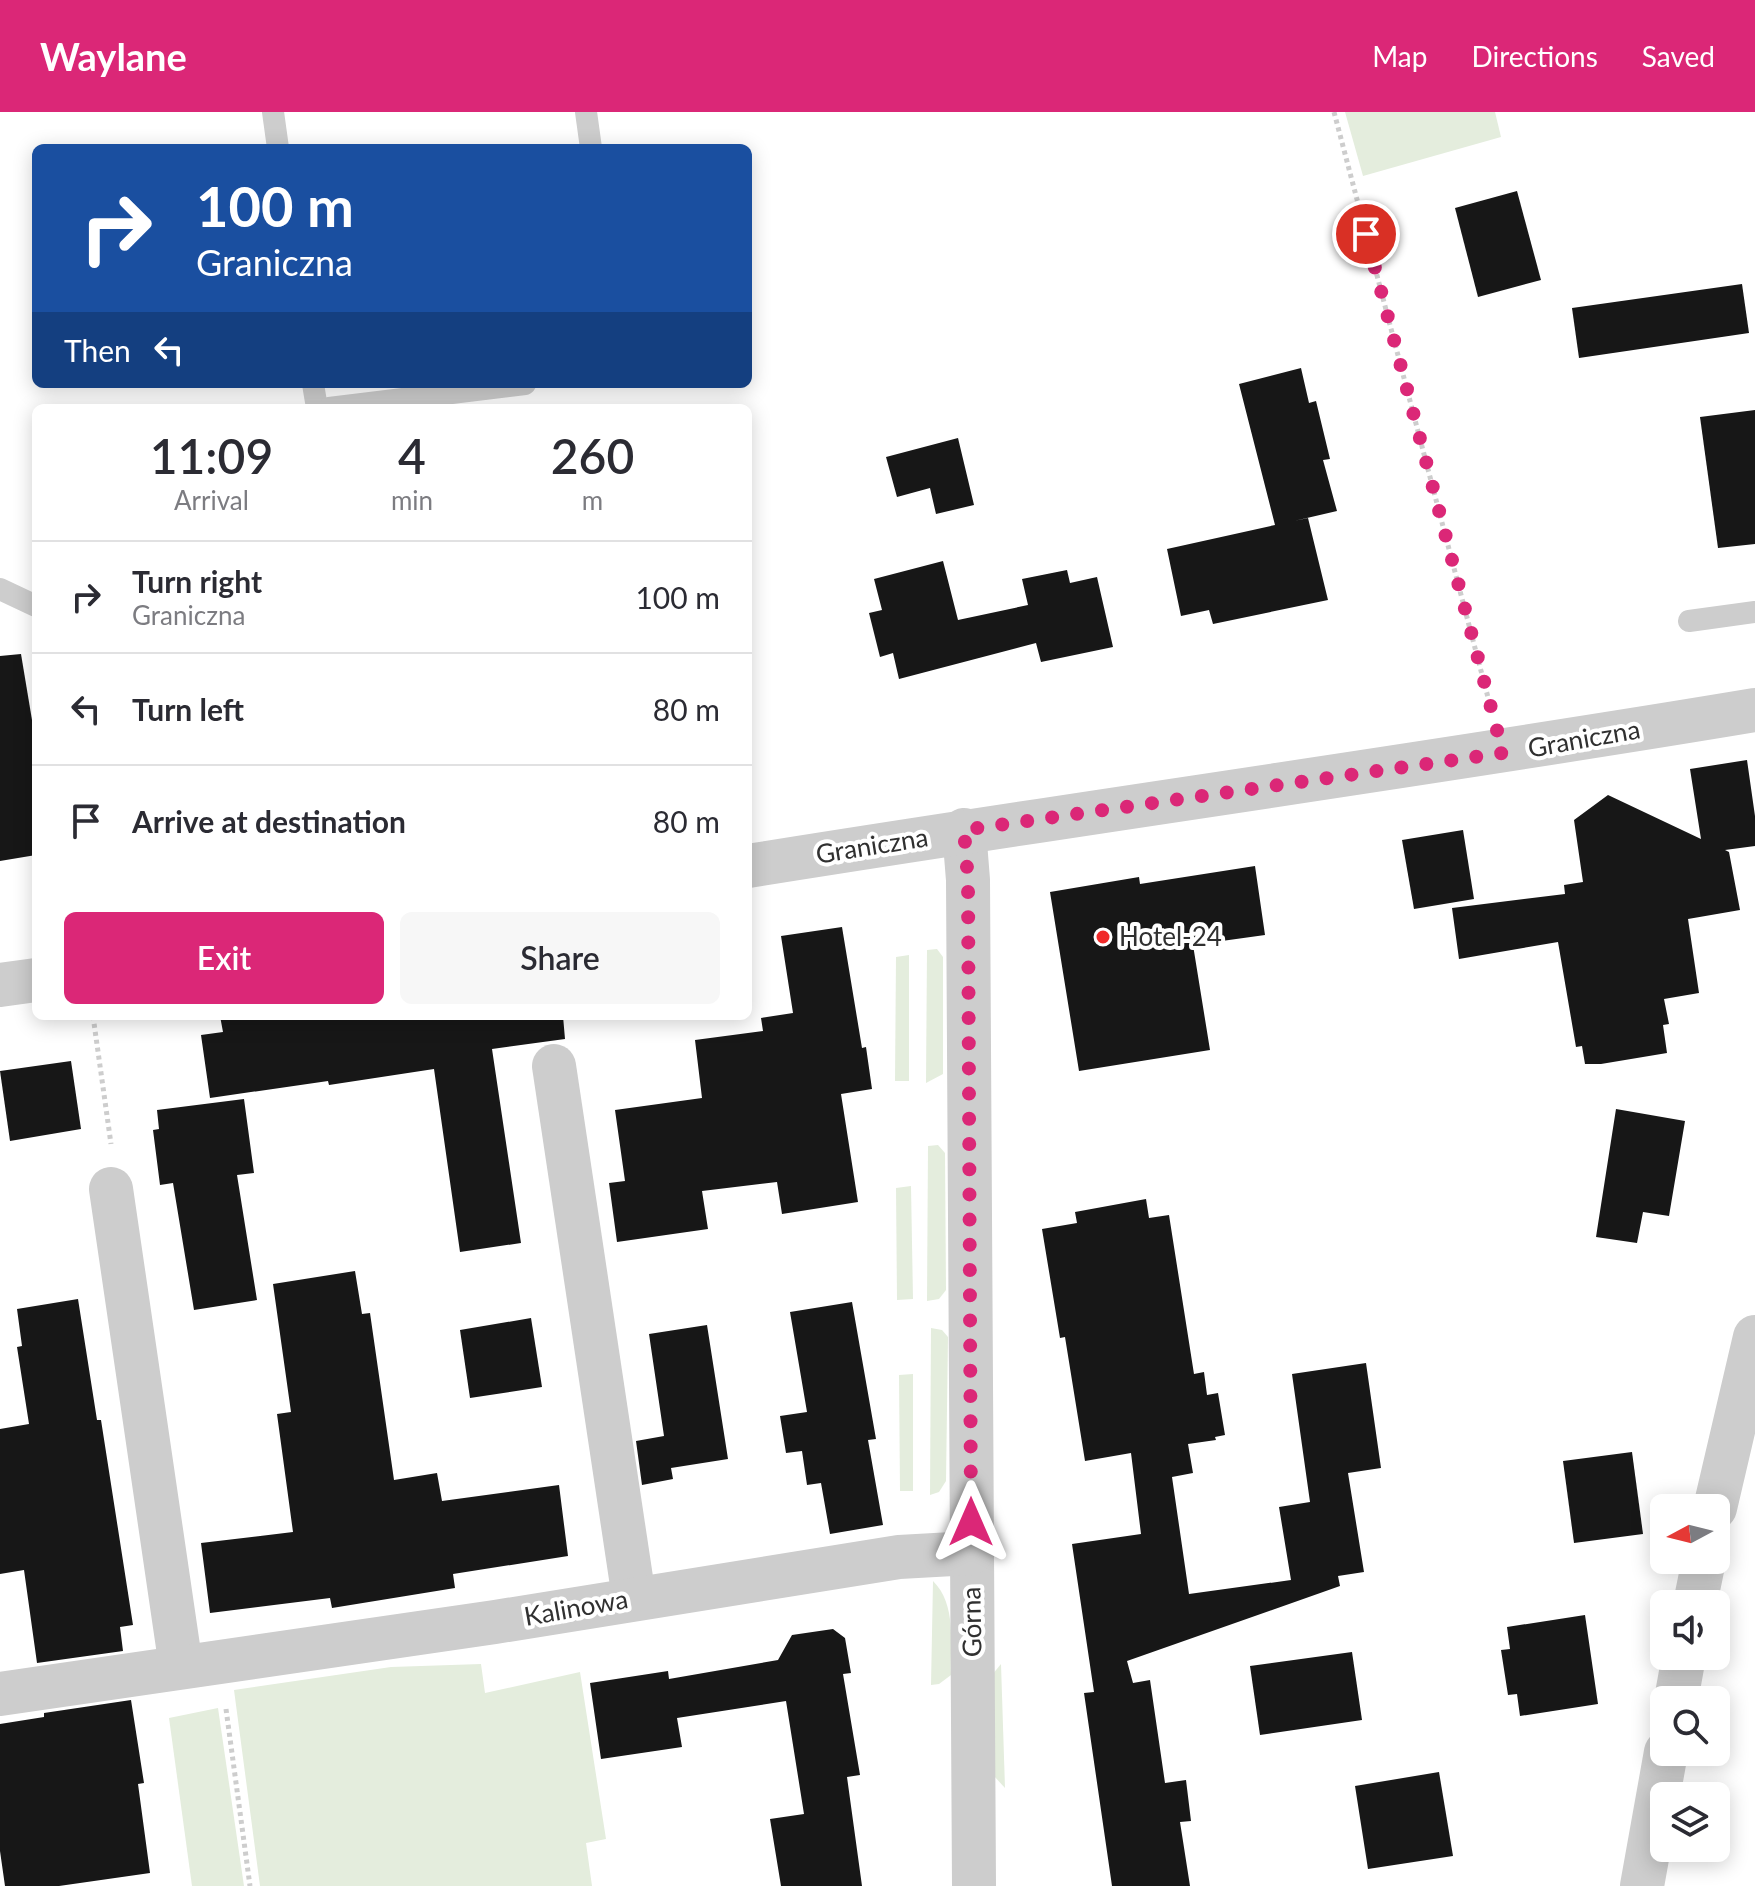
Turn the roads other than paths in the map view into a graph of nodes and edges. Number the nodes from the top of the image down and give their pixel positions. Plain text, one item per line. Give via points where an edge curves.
1 (273, 112) edge
2 (586, 112) edge
3 (277, 144) edge
4 (590, 144) edge
5 (492, 388) edge
6 (362, 404) edge
7 (0, 589) edge
8 (32, 604) edge
9 (1755, 612) edge
10 (1689, 621) dead end
11 (1755, 710) edge
12 (964, 830) junction
13 (752, 865) edge
14 (32, 981) edge
15 (0, 985) edge
16 (554, 1066) dead end
17 (111, 1189) road end
18 (1755, 1337) edge
19 (1718, 1494) edge
20 (971, 1553) junction
21 (634, 1598) junction
22 (200, 1664) junction
23 (0, 1694) edge
24 (1663, 1766) edge
25 (974, 1886) edge
26 (1642, 1886) edge

1 - 3 lane
2 - 4 lane
5 - 6 lane
7 - 8 lane
9 - 10 lane
11 - 12 street, Graniczna via 1503,753
12 - 13 street, Graniczna
12 - 20 street, Górna
14 - 15 street
16 - 21 street
17 - 22 street
18 - 19 street
20 - 21 street, Kalinowa via 899,1557
20 - 25 street, Górna
21 - 22 street, Kalinowa
22 - 23 street, Kalinowa
24 - 26 street

